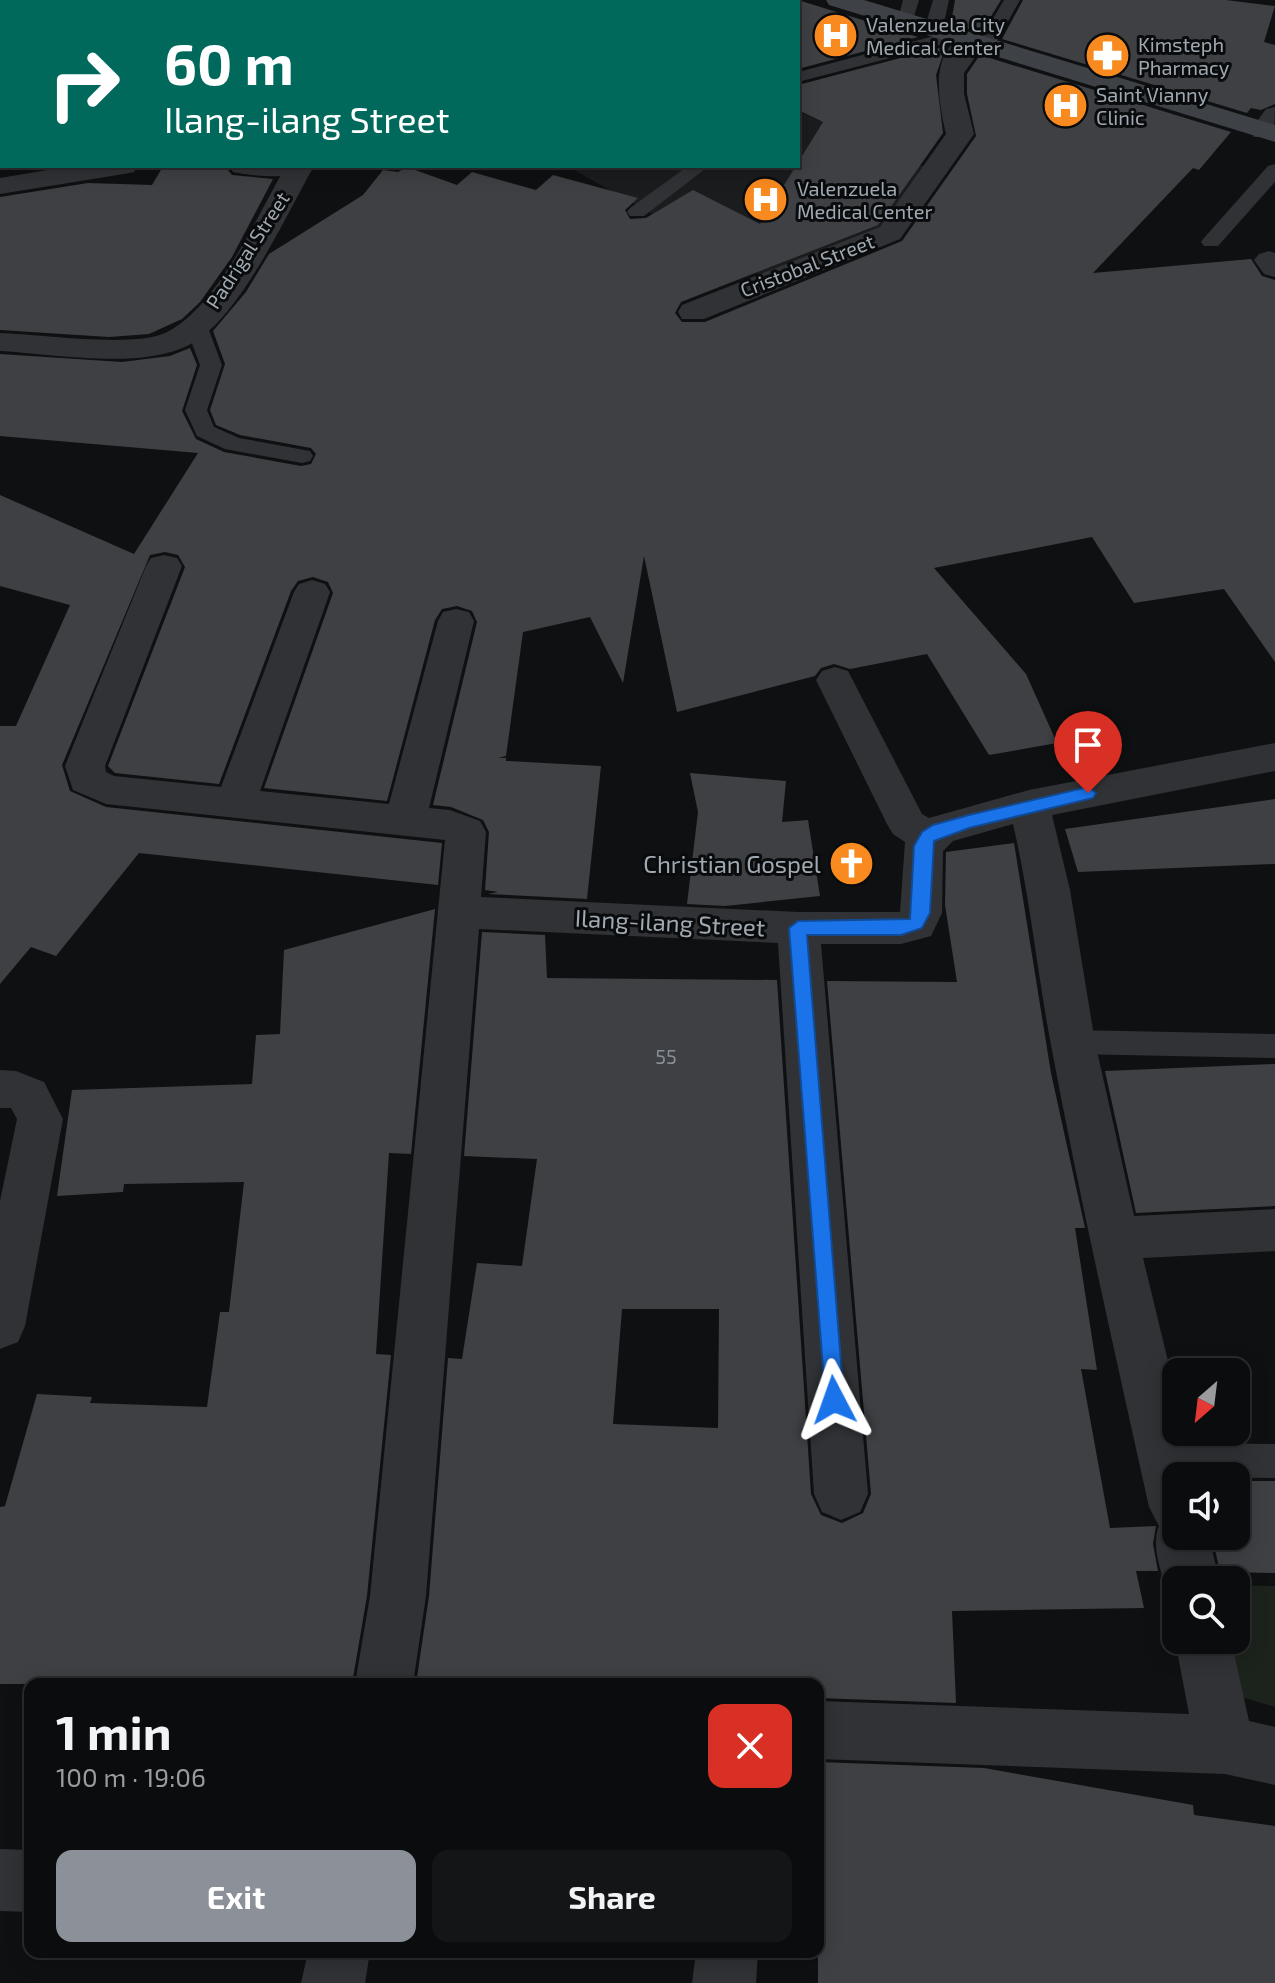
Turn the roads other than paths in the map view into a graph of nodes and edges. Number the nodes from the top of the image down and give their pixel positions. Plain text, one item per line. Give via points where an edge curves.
1 (838, 0) edge
2 (941, 0) edge
3 (1012, 0) edge
4 (908, 9) edge
5 (963, 37) junction
6 (800, 77) edge
7 (1271, 127) edge
8 (112, 168) edge
9 (299, 168) edge
10 (697, 168) edge
11 (1275, 170) edge
12 (0, 186) edge
13 (637, 212) dead end
14 (1211, 242) dead end
15 (693, 312) dead end
16 (196, 325) junction
17 (0, 342) edge
18 (302, 456) dead end
19 (164, 566) dead end
20 (312, 592) dead end
21 (456, 621) dead end
22 (835, 680) dead end
23 (1275, 757) edge
24 (235, 805) junction
25 (1029, 805) junction
26 (405, 821) junction
27 (928, 837) junction
28 (458, 912) junction
29 (798, 928) junction
30 (1073, 1042) junction
31 (1275, 1046) edge
32 (0, 1089) edge
33 (1275, 1230) edge
34 (1114, 1238) junction
35 (0, 1326) edge
36 (1166, 1460) joint
37 (1275, 1461) edge
38 (841, 1494) dead end
39 (1209, 1654) edge
40 (385, 1678) edge
41 (824, 1730) edge
42 (1250, 1750) edge
43 (0, 1880) edge
44 (24, 1881) edge
45 (338, 1958) edge
46 (726, 1958) edge
47 (333, 1983) edge
48 (724, 1983) edge

1 - 4 main road
2 - 5 lane
3 - 5 lane
4 - 5 main road
5 - 6 lane
5 - 7 main road
5 - 15 street, Cristobal Street via 947,84 960,134 890,233
8 - 12 street
9 - 16 street, Padrigal Street via 224,291
10 - 13 lane
11 - 14 lane
16 - 17 street, Padrigal Street via 177,339 149,346
16 - 18 lane via 211,365 196,410 205,431 233,444
19 - 24 street via 85,766 87,780 106,790
20 - 24 street
21 - 26 street
22 - 27 street via 907,824
23 - 25 street
24 - 26 street
25 - 27 street
25 - 30 street via 1049,890
26 - 28 street via 450,825 466,832
27 - 29 street, Ilang-ilang Street via 916,924
28 - 29 street, Ilang-ilang Street
28 - 40 street via 398,1596
29 - 38 street
30 - 31 lane
30 - 34 street
32 - 35 street via 27,1092 35,1099 40,1119
33 - 34 street
34 - 36 street
36 - 37 lane
39 - 42 street
41 - 42 street
43 - 44 street
45 - 47 street
46 - 48 street

